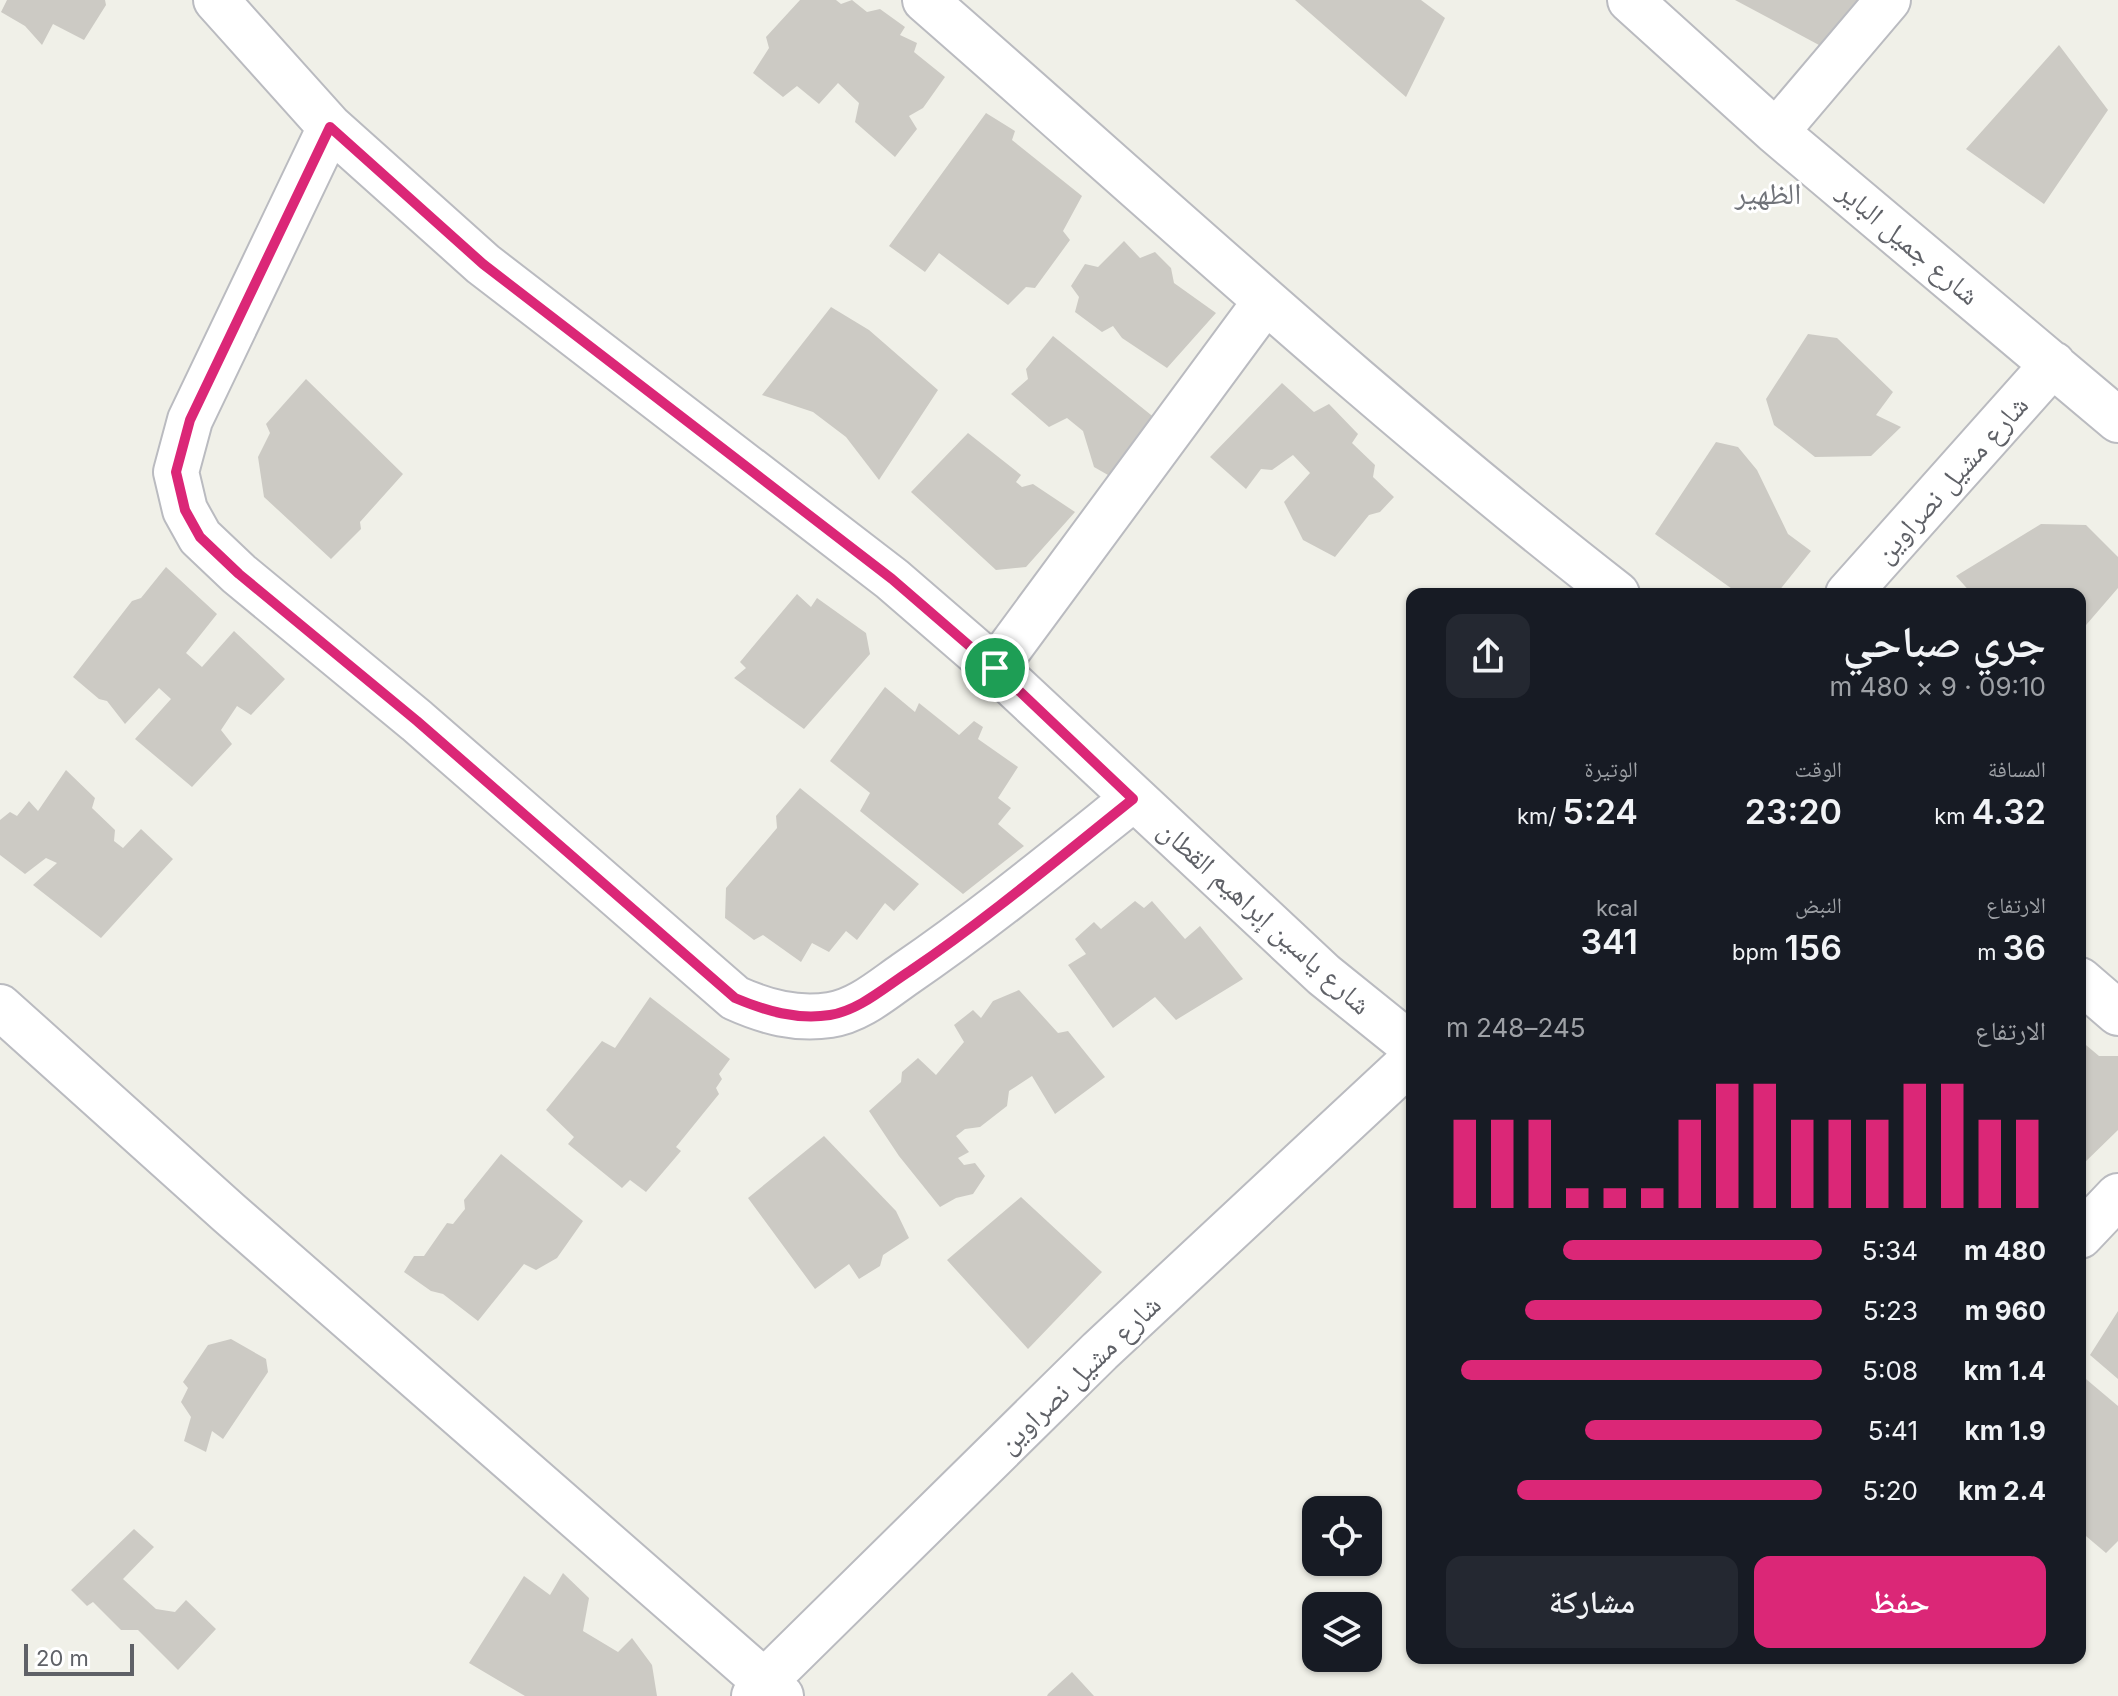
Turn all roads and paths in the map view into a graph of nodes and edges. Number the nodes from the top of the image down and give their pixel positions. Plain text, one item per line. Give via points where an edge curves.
1 (216, 0) edge
2 (925, 0) edge
3 (1630, 0) edge
4 (1888, 0) edge
5 (330, 127) junction
6 (1776, 132) junction
7 (1265, 302) junction
8 (2053, 364) junction
9 (2118, 420) edge
10 (1609, 588) edge
11 (1853, 588) edge
12 (995, 668) junction
13 (1133, 799) junction
14 (2086, 985) edge
15 (0, 1007) edge
16 (2118, 1013) edge
17 (1406, 1041) edge
18 (1406, 1066) edge
19 (2118, 1196) edge
20 (2086, 1230) edge
21 (767, 1691) edge

1 - 5 street, شارع ياسين إبراهيم القطان
2 - 7 street
3 - 6 street, شارع جميل الباير
4 - 6 street
5 - 12 street, شارع ياسين إبراهيم القطان via 483,264 892,579
5 - 13 street via 190,420 176,472 185,510 200,537 239,574 735,998 768,1012 806,1017 857,1006 966,933
6 - 8 street, شارع جميل الباير
7 - 10 street
7 - 12 street
8 - 9 street, شارع جميل الباير
8 - 11 street, شارع مشيل نصراوين
12 - 13 street, شارع ياسين إبراهيم القطان
13 - 17 street, شارع ياسين إبراهيم القطان via 1324,975
14 - 16 street
15 - 21 street
18 - 21 street, شارع مشيل نصراوين via 1100,1351
19 - 20 street

